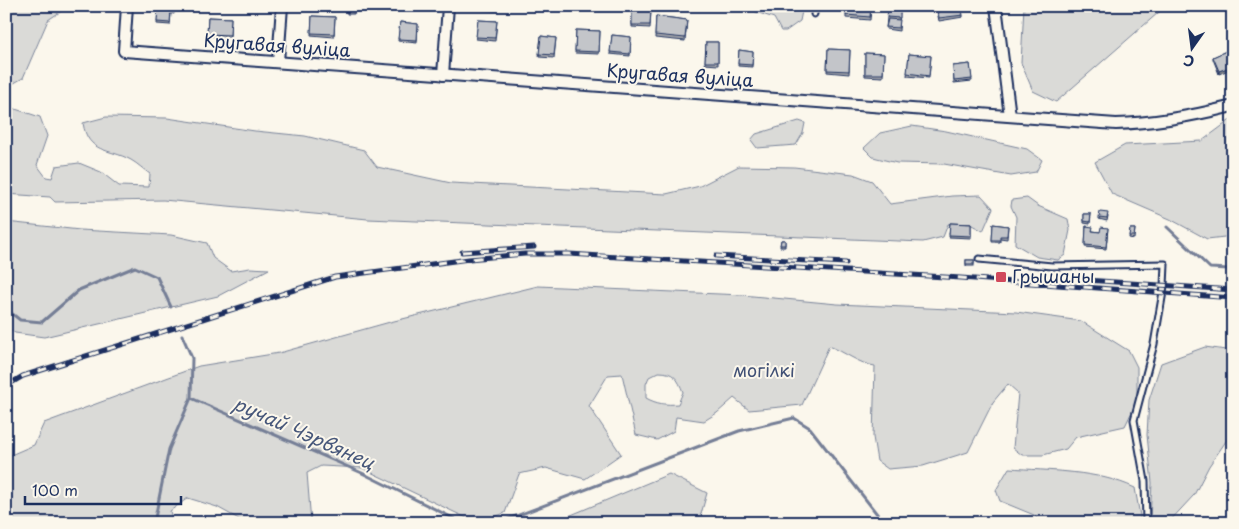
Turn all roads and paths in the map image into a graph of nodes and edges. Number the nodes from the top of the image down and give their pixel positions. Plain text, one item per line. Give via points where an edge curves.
1 (127, 6) edge
2 (282, 6) edge
3 (448, 6) edge
4 (815, 6) edge
5 (996, 6) edge
6 (814, 14) dead end
7 (278, 62) junction
8 (443, 75) junction
9 (1233, 106) edge
10 (1010, 116) junction
11 (979, 259) dead end
12 (1146, 523) edge

1 - 7 street, Кругавая вуліца via 124,51
2 - 7 street
3 - 8 street
4 - 6 lane
5 - 10 street
7 - 8 street, Кругавая вуліца
8 - 10 street, Кругавая вуліца
9 - 10 street, Кругавая вуліца via 1146,124
11 - 12 lane via 1052,266 1165,264 1154,344 1134,420 1145,481

